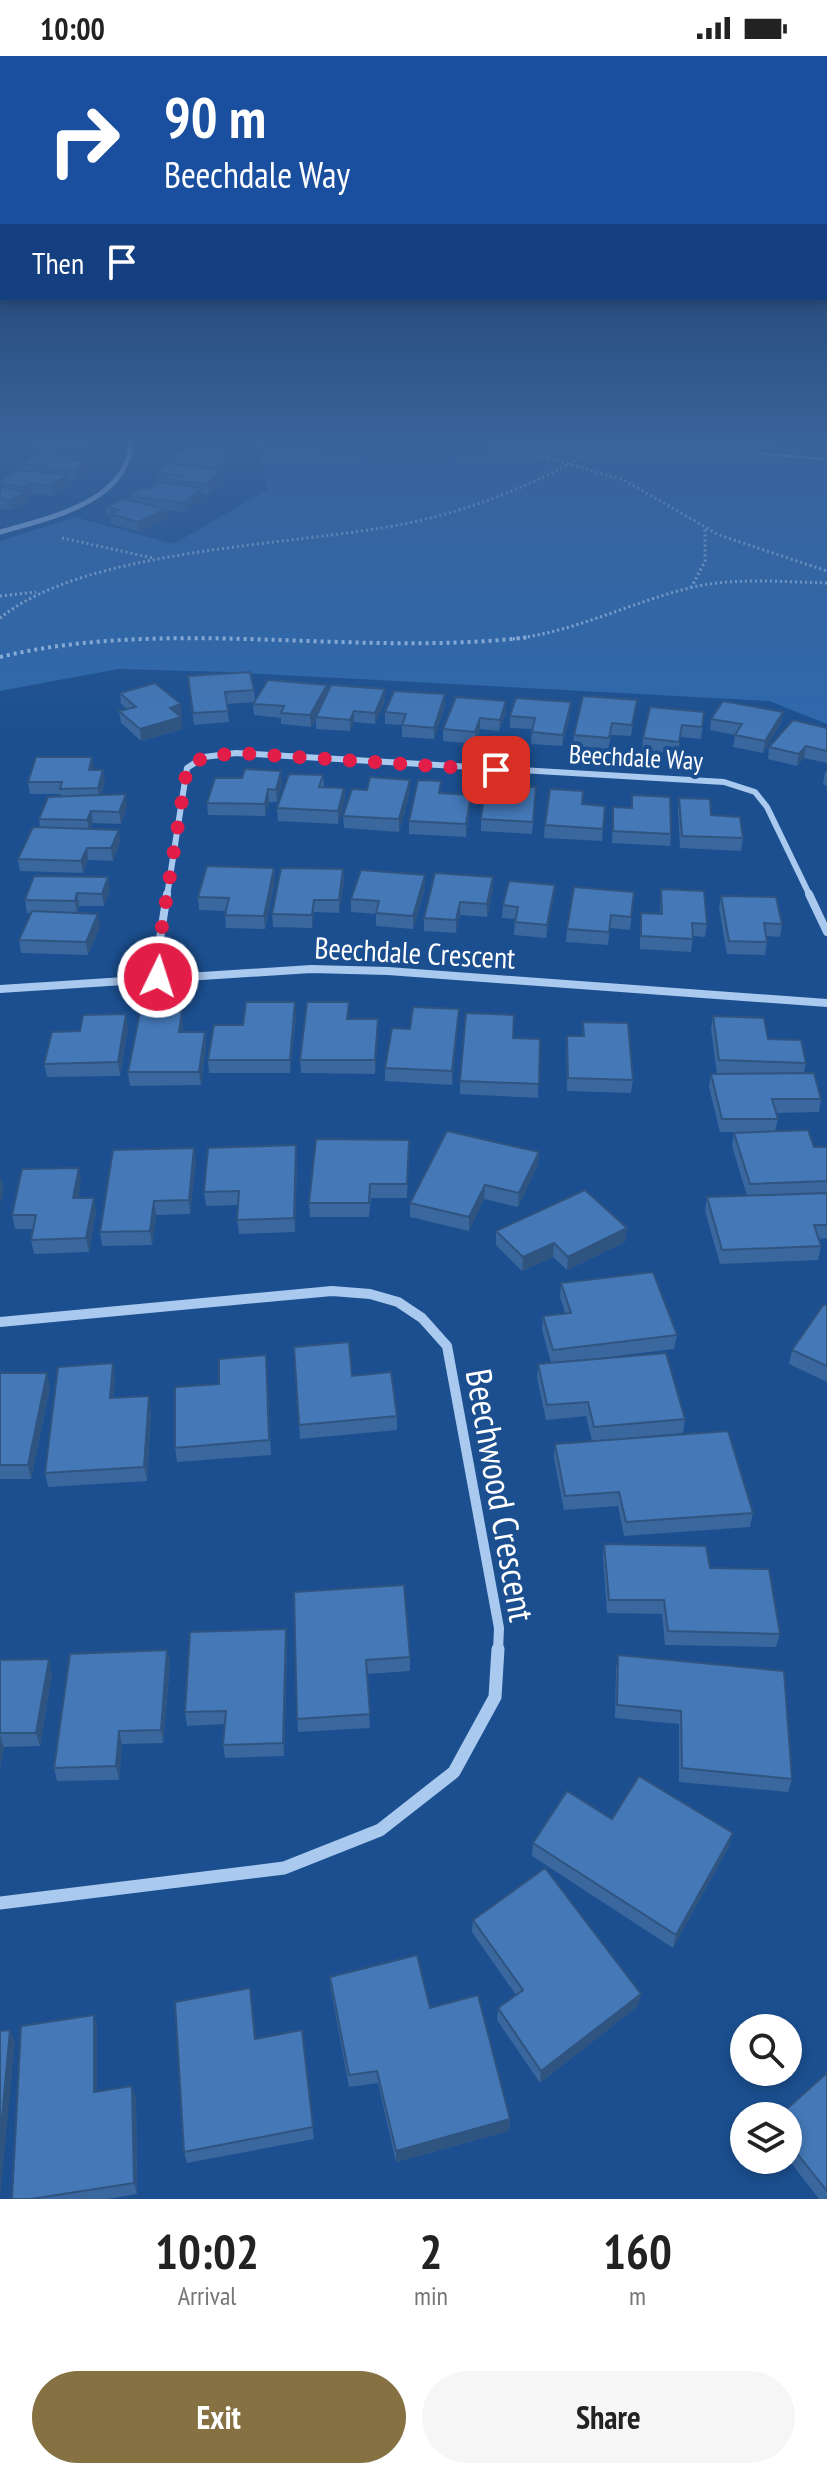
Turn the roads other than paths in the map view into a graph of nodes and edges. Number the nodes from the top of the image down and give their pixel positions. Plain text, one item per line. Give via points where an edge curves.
1 (827, 932) edge
2 (158, 977) junction
3 (0, 989) edge
4 (827, 1003) edge
5 (0, 1322) edge
6 (0, 1903) edge

1 - 2 street, Beechdale Way via 767,807 755,792 724,782 236,753 204,757 187,768
2 - 3 street, Beechdale Crescent
2 - 4 street, Beechdale Crescent via 311,969 388,971
5 - 6 street, Beechwood Crescent via 332,1291 364,1291 401,1302 424,1317 447,1346 499,1628 495,1697 454,1772 380,1830 284,1868

